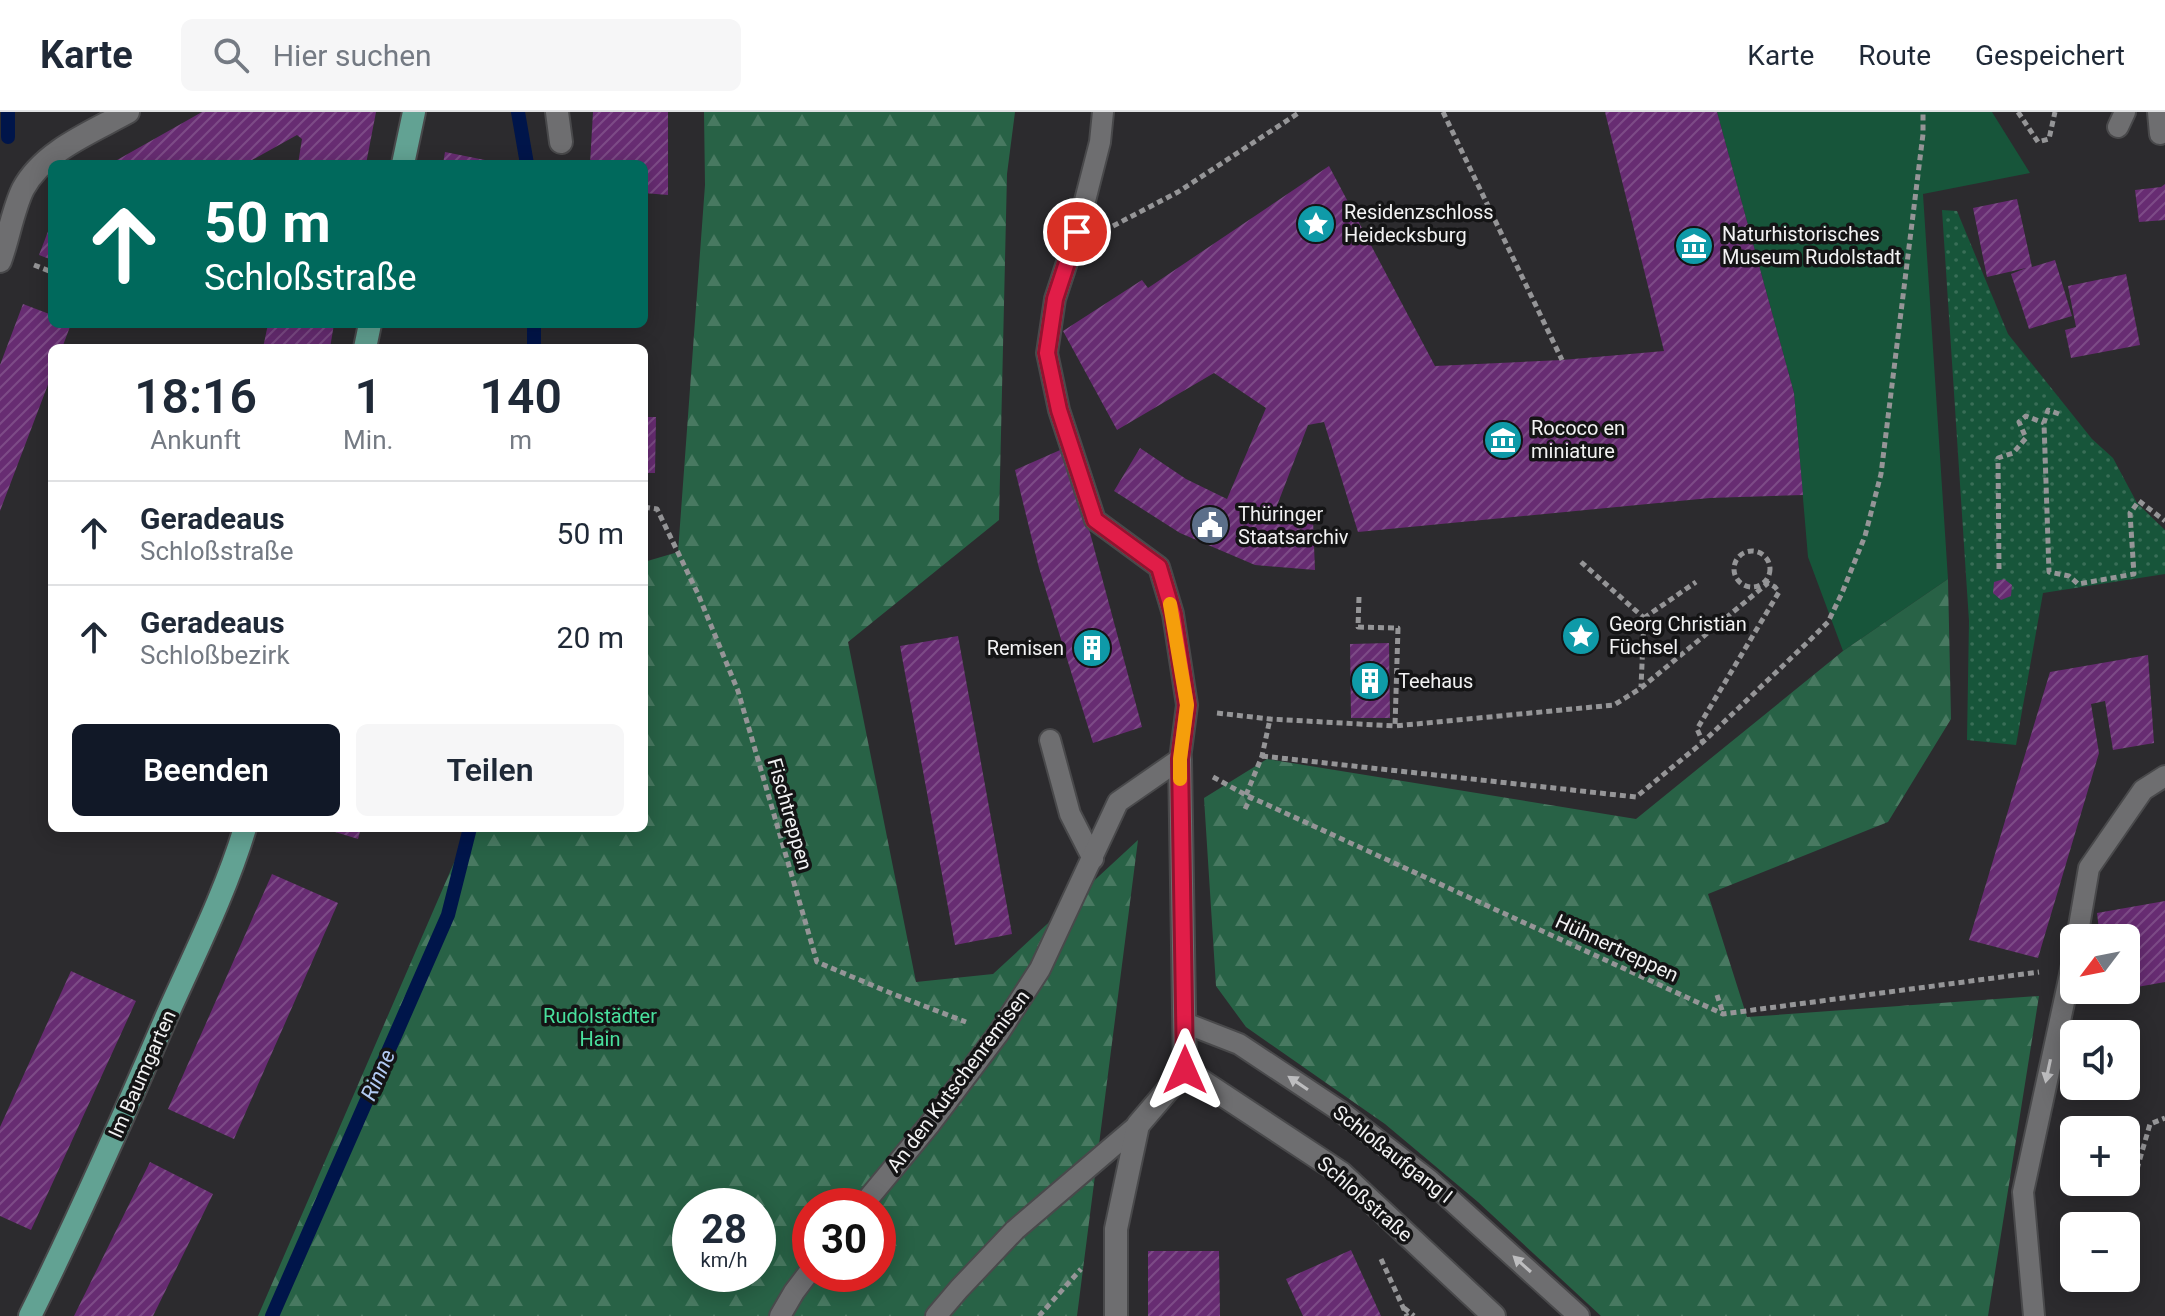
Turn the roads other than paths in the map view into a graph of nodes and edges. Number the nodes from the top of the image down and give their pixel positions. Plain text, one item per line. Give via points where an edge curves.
1 (128, 112) edge
2 (414, 112) edge
3 (557, 112) edge
4 (1103, 112) edge
5 (2158, 112) edge
6 (2160, 134) dead end
7 (561, 142) dead end
8 (50, 160) edge
9 (404, 160) edge
10 (48, 162) edge
11 (0, 261) edge
12 (1050, 740) dead end
13 (1180, 759) junction
14 (2165, 776) edge
15 (244, 832) edge
16 (1093, 859) junction
17 (2079, 924) edge
18 (2063, 1004) edge
19 (1185, 1023) junction
20 (1185, 1070) junction
21 (1138, 1125) junction
22 (877, 1188) edge
23 (794, 1292) edge
24 (30, 1316) edge
25 (780, 1316) edge
26 (936, 1316) edge
27 (1116, 1316) edge
28 (1494, 1316) edge
29 (1579, 1316) edge
30 (2034, 1316) edge

1 - 8 street
2 - 9 main road
3 - 7 street
4 - 13 lane via 1077,232 1055,299 1047,353 1059,410 1095,520 1159,567 1173,614 1187,705
5 - 6 lane
10 - 11 street via 23,190
12 - 16 lane via 1070,814
13 - 16 lane, An den Kutschenremisen via 1118,802
13 - 19 street
14 - 17 lane via 2143,790 2089,868
15 - 24 main road, Im Baumgarten via 193,961
16 - 22 lane, An den Kutschenremisen via 1040,969 998,1034
18 -> 30 lane via 2023,1192
19 - 20 street
29 -> 19 lane, Schloßaufgang I via 1429,1180 1340,1111 1239,1044
20 - 21 street
20 - 28 street, Schloßstraße via 1341,1173
21 - 26 lane via 1015,1230
21 - 27 street via 1116,1229
23 - 25 lane

